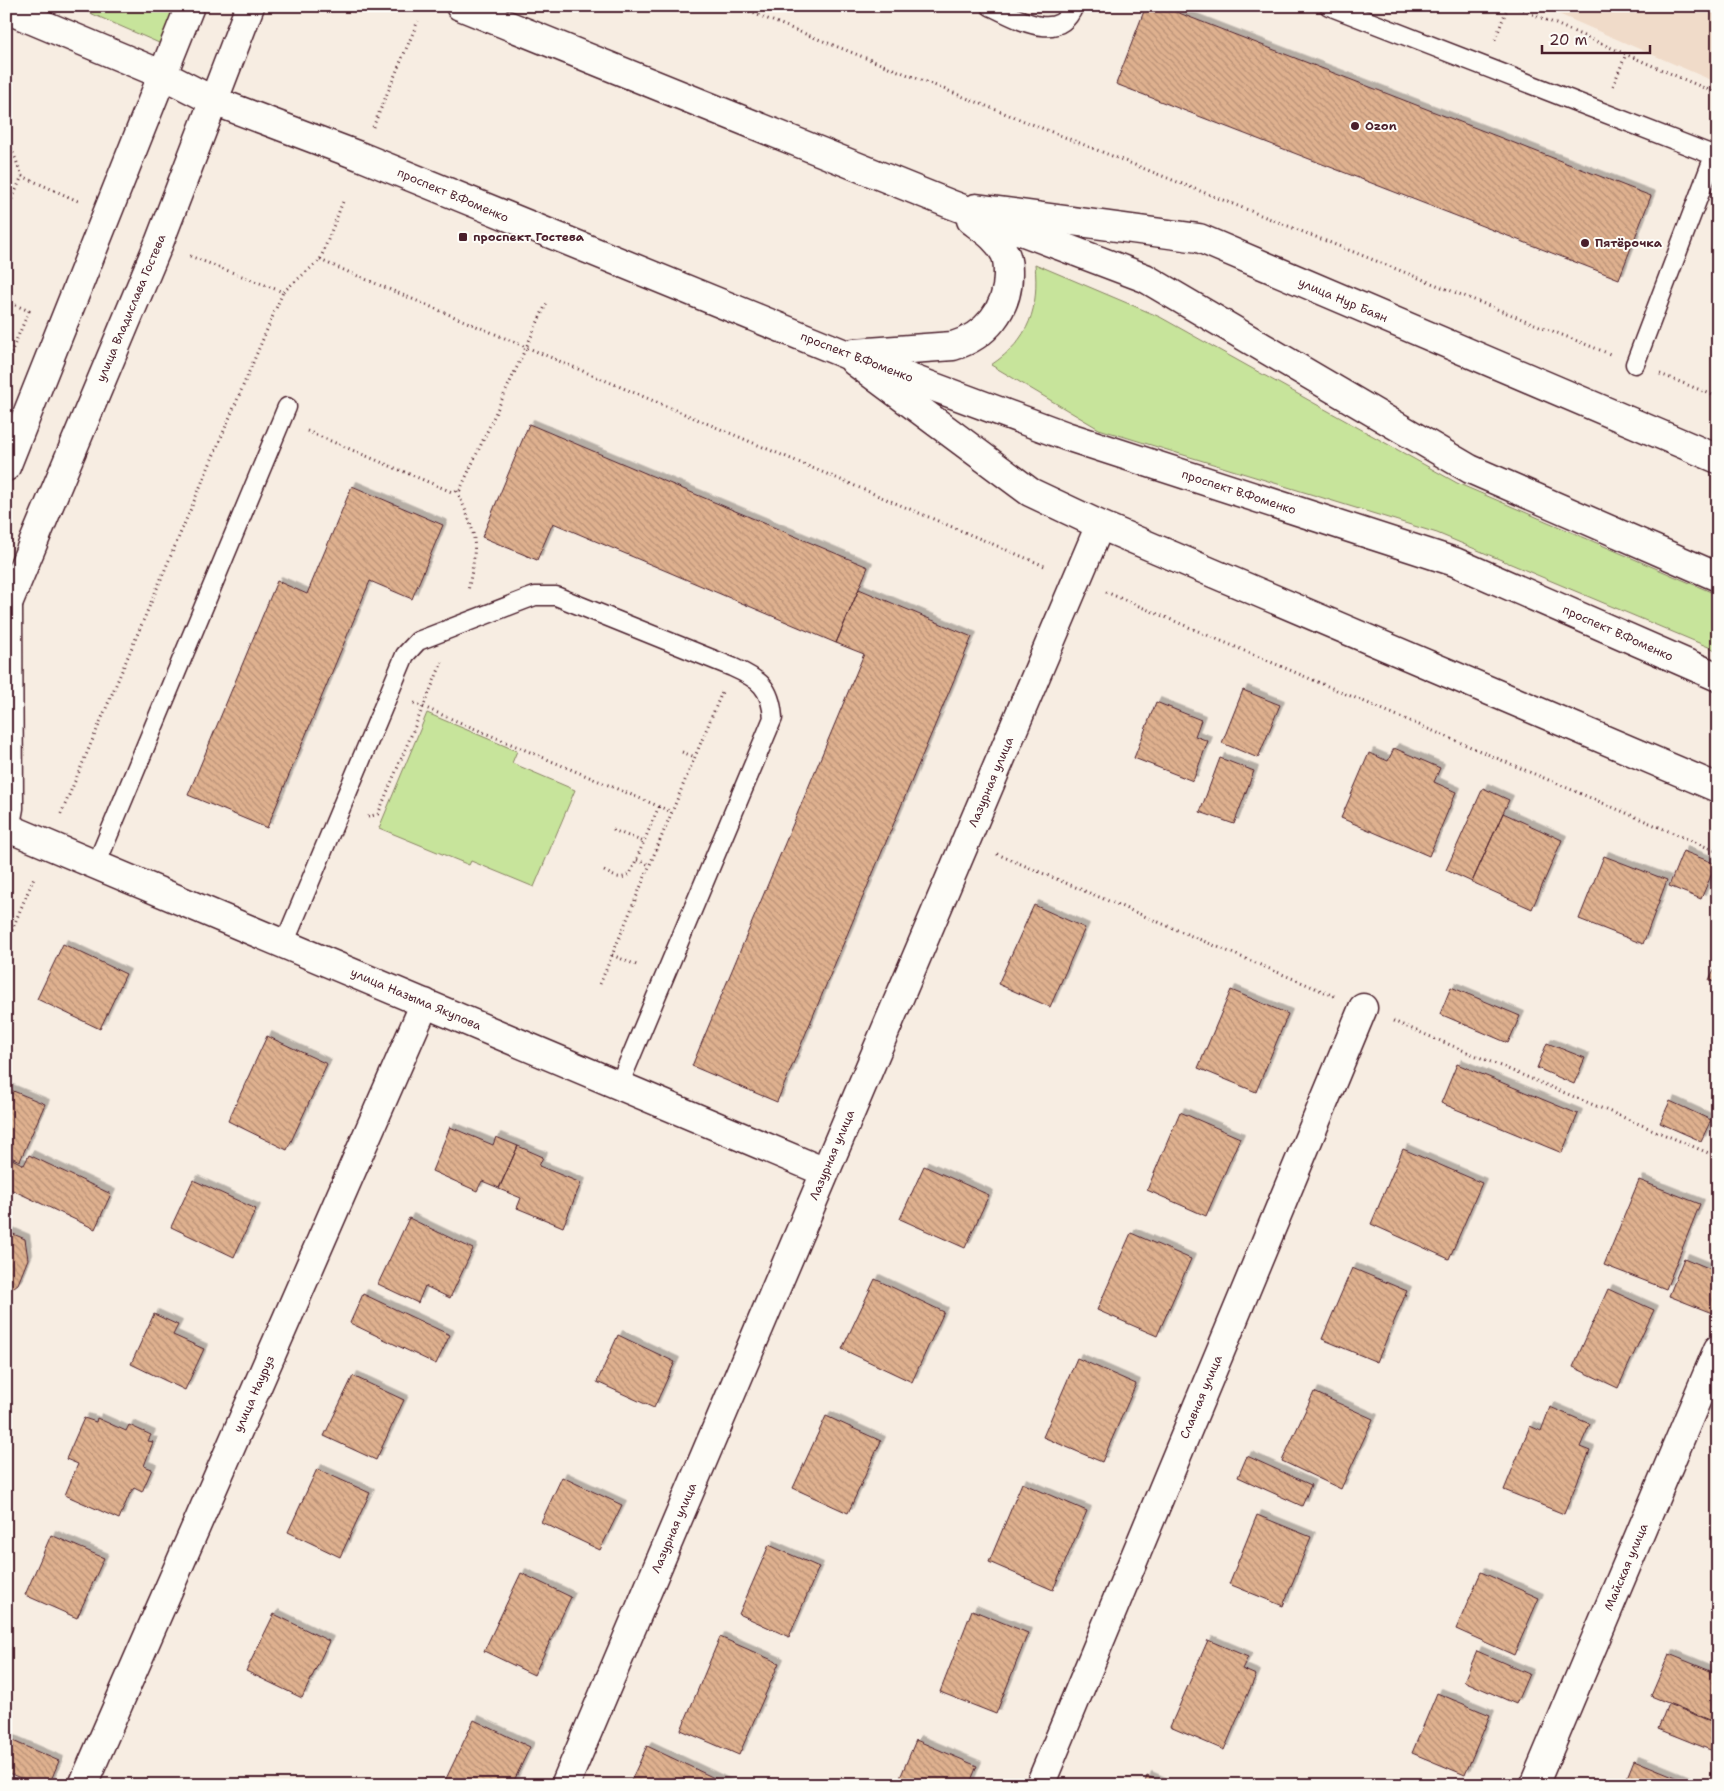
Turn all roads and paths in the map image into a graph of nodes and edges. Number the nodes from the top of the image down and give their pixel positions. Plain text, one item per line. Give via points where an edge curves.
1 (190, 6) edge
2 (250, 6) edge
3 (460, 6) edge
4 (735, 6) edge
5 (990, 6) edge
6 (1074, 6) edge
7 (1328, 6) edge
8 (1508, 6) edge
9 (1514, 6) edge
10 (6, 9) edge
11 (418, 21) dead end
12 (1626, 54) junction
13 (1484, 67) junction
14 (161, 74) junction
15 (1718, 94) edge
16 (214, 101) junction
17 (1603, 113) junction
18 (373, 128) dead end
19 (6, 134) edge
20 (1716, 156) edge
21 (22, 176) junction
22 (344, 199) dead end
23 (78, 202) dead end
24 (950, 204) junction
25 (6, 213) edge
26 (190, 256) dead end
27 (320, 260) junction
28 (283, 292) junction
29 (548, 300) dead end
30 (6, 301) edge
31 (527, 348) junction
32 (845, 354) junction
33 (6, 364) edge
34 (1635, 364) junction
35 (1718, 397) edge
36 (284, 414) joint
37 (1718, 459) edge
38 (6, 467) edge
39 (457, 491) junction
40 (1100, 525) junction
41 (1718, 577) edge
42 (1077, 580) junction
43 (7, 606) edge
44 (461, 624) junction
45 (446, 652) dead end
46 (732, 667) junction
47 (1718, 677) edge
48 (389, 693) junction
49 (423, 707) junction
50 (682, 752) dead end
51 (695, 757) junction
52 (1718, 788) edge
53 (342, 806) junction
54 (659, 806) junction
55 (672, 812) junction
56 (6, 826) edge
57 (613, 830) dead end
58 (644, 842) junction
59 (47, 845) junction
60 (1718, 852) edge
61 (637, 860) junction
62 (96, 865) junction
63 (650, 865) junction
64 (604, 872) dead end
65 (6, 944) edge
66 (284, 944) junction
67 (600, 984) dead end
68 (425, 1003) junction
69 (1363, 1008) dead end
70 (619, 1085) junction
71 (825, 1172) junction
72 (1718, 1350) edge
73 (83, 1785) edge
74 (565, 1785) edge
75 (1040, 1785) edge
76 (1534, 1785) edge

1 - 14 street
2 - 16 street, улица Владислава Гостева
3 - 24 street
4 - 34 path
5 - 6 lane via 1045,27 1070,16
7 - 13 lane
8 - 13 path
9 - 12 path
10 - 14 street, проспект В.Фоменко
11 - 18 path
12 - 15 path
12 - 17 path
13 - 17 lane
14 - 16 street, проспект В.Фоменко
14 - 38 street
16 - 32 street, проспект В.Фоменко
16 - 43 street, улица Владислава Гостева via 159,243
17 - 20 lane
19 - 21 path
20 - 34 lane
21 - 23 path
21 - 25 path
22 - 27 path
24 - 32 street via 997,240 1006,254 1008,289 996,317 980,334 953,346
24 - 37 street, улица Нур Баян via 1199,238
24 - 41 street via 1145,278 1470,469
26 - 28 path
27 - 28 path
27 - 31 path
28 - 59 path
29 - 31 path
30 - 33 path via 29,311
31 - 39 path via 463,486
31 - 42 path
32 - 40 street via 1030,492
32 - 47 street, проспект В.Фоменко via 1066,436 1455,562
34 - 35 path
36 - 39 path via 452,492
36 - 62 lane
39 - 44 path via 472,525 476,544
40 - 42 street, Лазурная улица
40 - 52 street
42 - 60 path
42 - 71 street, Лазурная улица
43 - 56 street via 9,808
44 - 46 lane via 535,596 556,596
44 - 48 lane via 413,645 405,655
45 - 49 path
46 - 51 path
46 - 70 lane via 760,683 768,693 773,718
48 - 49 path
48 - 53 lane
49 - 53 path via 378,814 368,817
49 - 54 path
50 - 51 path
51 - 55 path
53 - 66 lane
54 - 55 path
54 - 58 path
55 - 63 path
56 - 59 street, улица Назыма Якупова
57 - 58 path
58 - 61 path
59 - 62 street, улица Назыма Якупова
59 - 65 path
61 - 63 path
61 - 64 path via 626,877 619,878
62 - 66 street, улица Назыма Якупова
63 - 67 path
66 - 68 street, улица Назыма Якупова
68 - 70 street, улица Назыма Якупова
68 - 73 street, улица Науруз
69 - 75 street, Славная улица
70 - 71 street, улица Назыма Якупова
71 - 74 street, Лазурная улица
72 - 76 street, Майская улица

